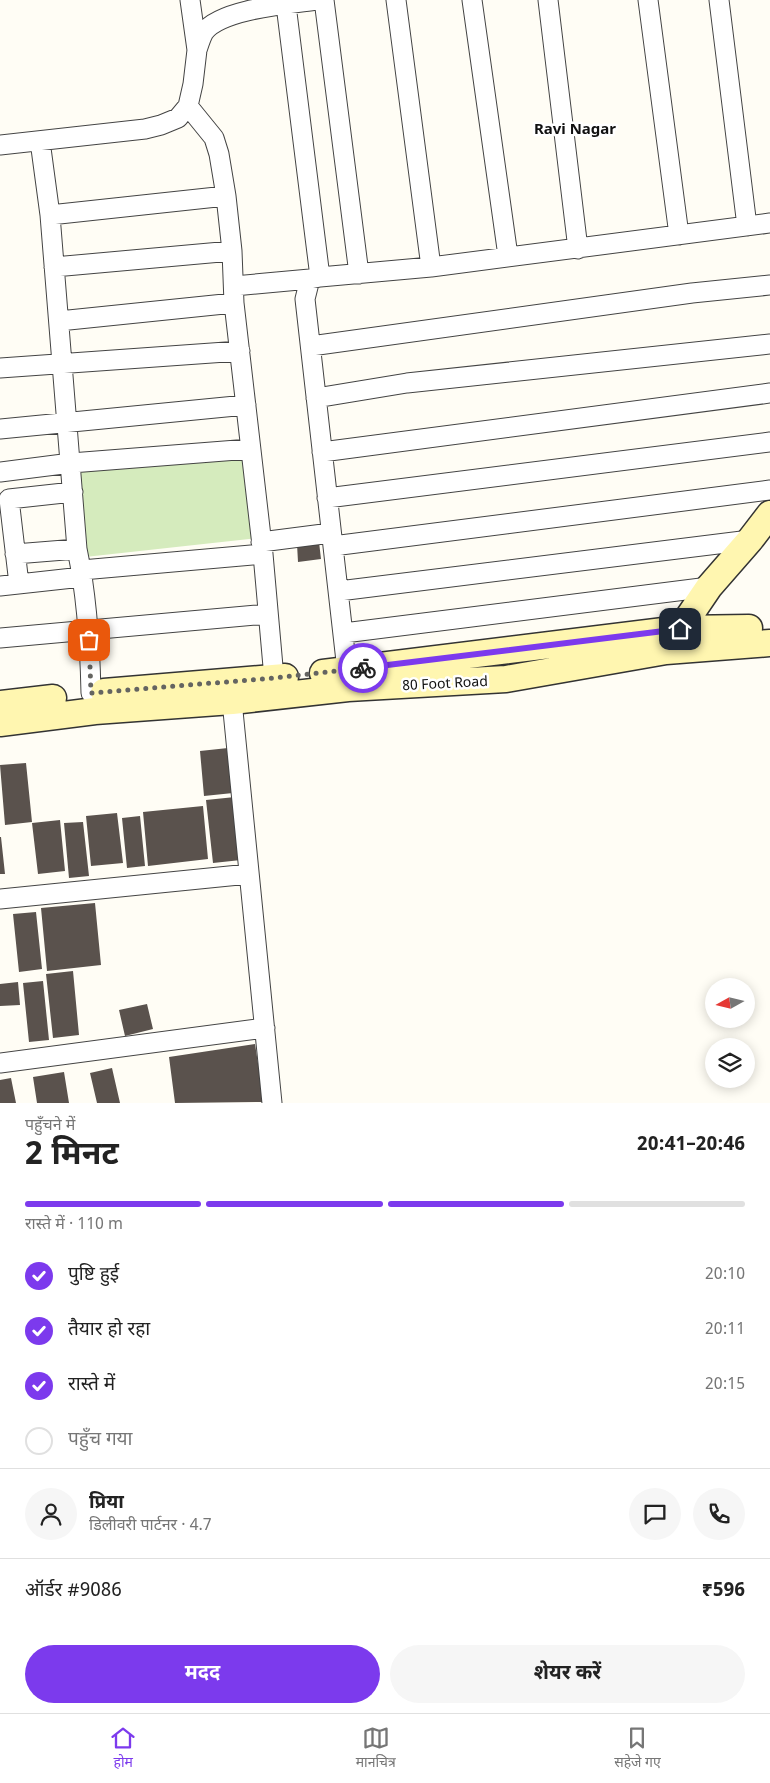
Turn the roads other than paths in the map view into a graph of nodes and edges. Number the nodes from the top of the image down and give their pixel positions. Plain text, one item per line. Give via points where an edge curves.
1 (190, 0) edge
2 (317, 0) edge
3 (324, 0) edge
4 (396, 0) edge
5 (472, 0) edge
6 (548, 0) edge
7 (648, 0) edge
8 (719, 0) edge
9 (286, 5) junction
10 (197, 50) junction
11 (188, 106) junction
12 (40, 141) junction
13 (0, 145) edge
14 (226, 196) junction
15 (50, 215) junction
16 (770, 223) edge
17 (747, 226) junction
18 (679, 235) junction
19 (578, 249) junction
20 (232, 250) junction
21 (508, 256) junction
22 (54, 266) junction
23 (431, 267) junction
24 (359, 274) junction
25 (315, 278) junction
26 (770, 285) edge
27 (234, 295) junction
28 (59, 321) junction
29 (770, 344) edge
30 (311, 346) junction
31 (240, 351) junction
32 (61, 363) junction
33 (0, 368) edge
34 (770, 393) edge
35 (316, 398) junction
36 (246, 406) junction
37 (67, 422) junction
38 (0, 429) edge
39 (770, 442) edge
40 (250, 449) junction
41 (322, 452) junction
42 (71, 463) junction
43 (3, 471) edge
44 (770, 490) edge
45 (73, 492) junction
46 (327, 498) junction
47 (8, 499) junction
48 (770, 514) edge
49 (6, 532) edge
50 (332, 540) junction
51 (750, 540) junction
52 (262, 548) junction
53 (77, 549) junction
54 (15, 554) junction
55 (82, 574) junction
56 (9, 585) edge
57 (709, 588) junction
58 (339, 591) junction
59 (268, 614) junction
60 (770, 628) edge
61 (680, 629) junction
62 (88, 630) junction
63 (344, 633) junction
64 (0, 638) edge
65 (770, 643) edge
66 (666, 651) junction
67 (347, 670) junction
68 (274, 678) junction
69 (91, 693) junction
70 (232, 701) junction
71 (0, 704) edge
72 (0, 723) edge
73 (250, 874) junction
74 (0, 899) edge
75 (265, 1028) junction
76 (0, 1063) edge
77 (272, 1103) edge

1 - 10 street
2 - 9 street
3 - 24 street
4 - 23 street
5 - 21 street
6 - 19 street
7 - 18 street
8 - 17 street
9 - 10 street via 225,17 204,32
9 - 25 street
10 - 11 street
11 - 12 street via 178,118 153,127
11 - 14 street via 214,138
12 - 13 street
12 - 15 street
14 - 15 street
14 - 20 street
15 - 22 street
16 - 17 street
17 - 18 street
18 - 19 street
19 - 21 street
20 - 22 street
20 - 27 street
21 - 23 street
22 - 28 street
23 - 24 street
24 - 25 street
25 - 27 street
25 - 30 street via 305,299
26 - 30 street
27 - 28 street
27 - 31 street
28 - 32 street
29 - 35 street via 407,383
30 - 35 street
31 - 32 street
31 - 36 street
32 - 33 street
32 - 37 street
34 - 41 street
35 - 41 street
36 - 37 street
36 - 40 street
37 - 38 street
37 - 42 street
39 - 46 street
40 - 42 street
40 - 52 street
41 - 46 street
42 - 43 street
42 - 45 street
43 - 47 street
44 - 50 street
45 - 47 street
45 - 53 street
46 - 50 street
47 - 49 street
48 - 51 street
49 - 54 street
50 - 52 street
50 - 58 street
51 - 57 street
51 - 58 street
52 - 55 street
52 - 59 street
53 - 54 street
53 - 55 street
54 - 56 street
55 - 56 street
55 - 62 street
57 - 61 street
57 - 63 street
58 - 63 street
59 - 62 street
59 - 68 street
60 - 61 street, 80 Foot Road
61 - 66 street
61 - 67 street, 80 Foot Road
62 - 64 street
62 - 69 street
63 - 67 street
65 - 66 street, 80 Foot Road
66 - 70 street, 80 Foot Road via 506,679 348,688
67 - 68 street, 80 Foot Road
68 - 69 street, 80 Foot Road
69 - 71 street, 80 Foot Road
70 - 72 street, 80 Foot Road via 95,711
70 - 73 street
73 - 74 street
73 - 75 street
75 - 76 street
75 - 77 street

